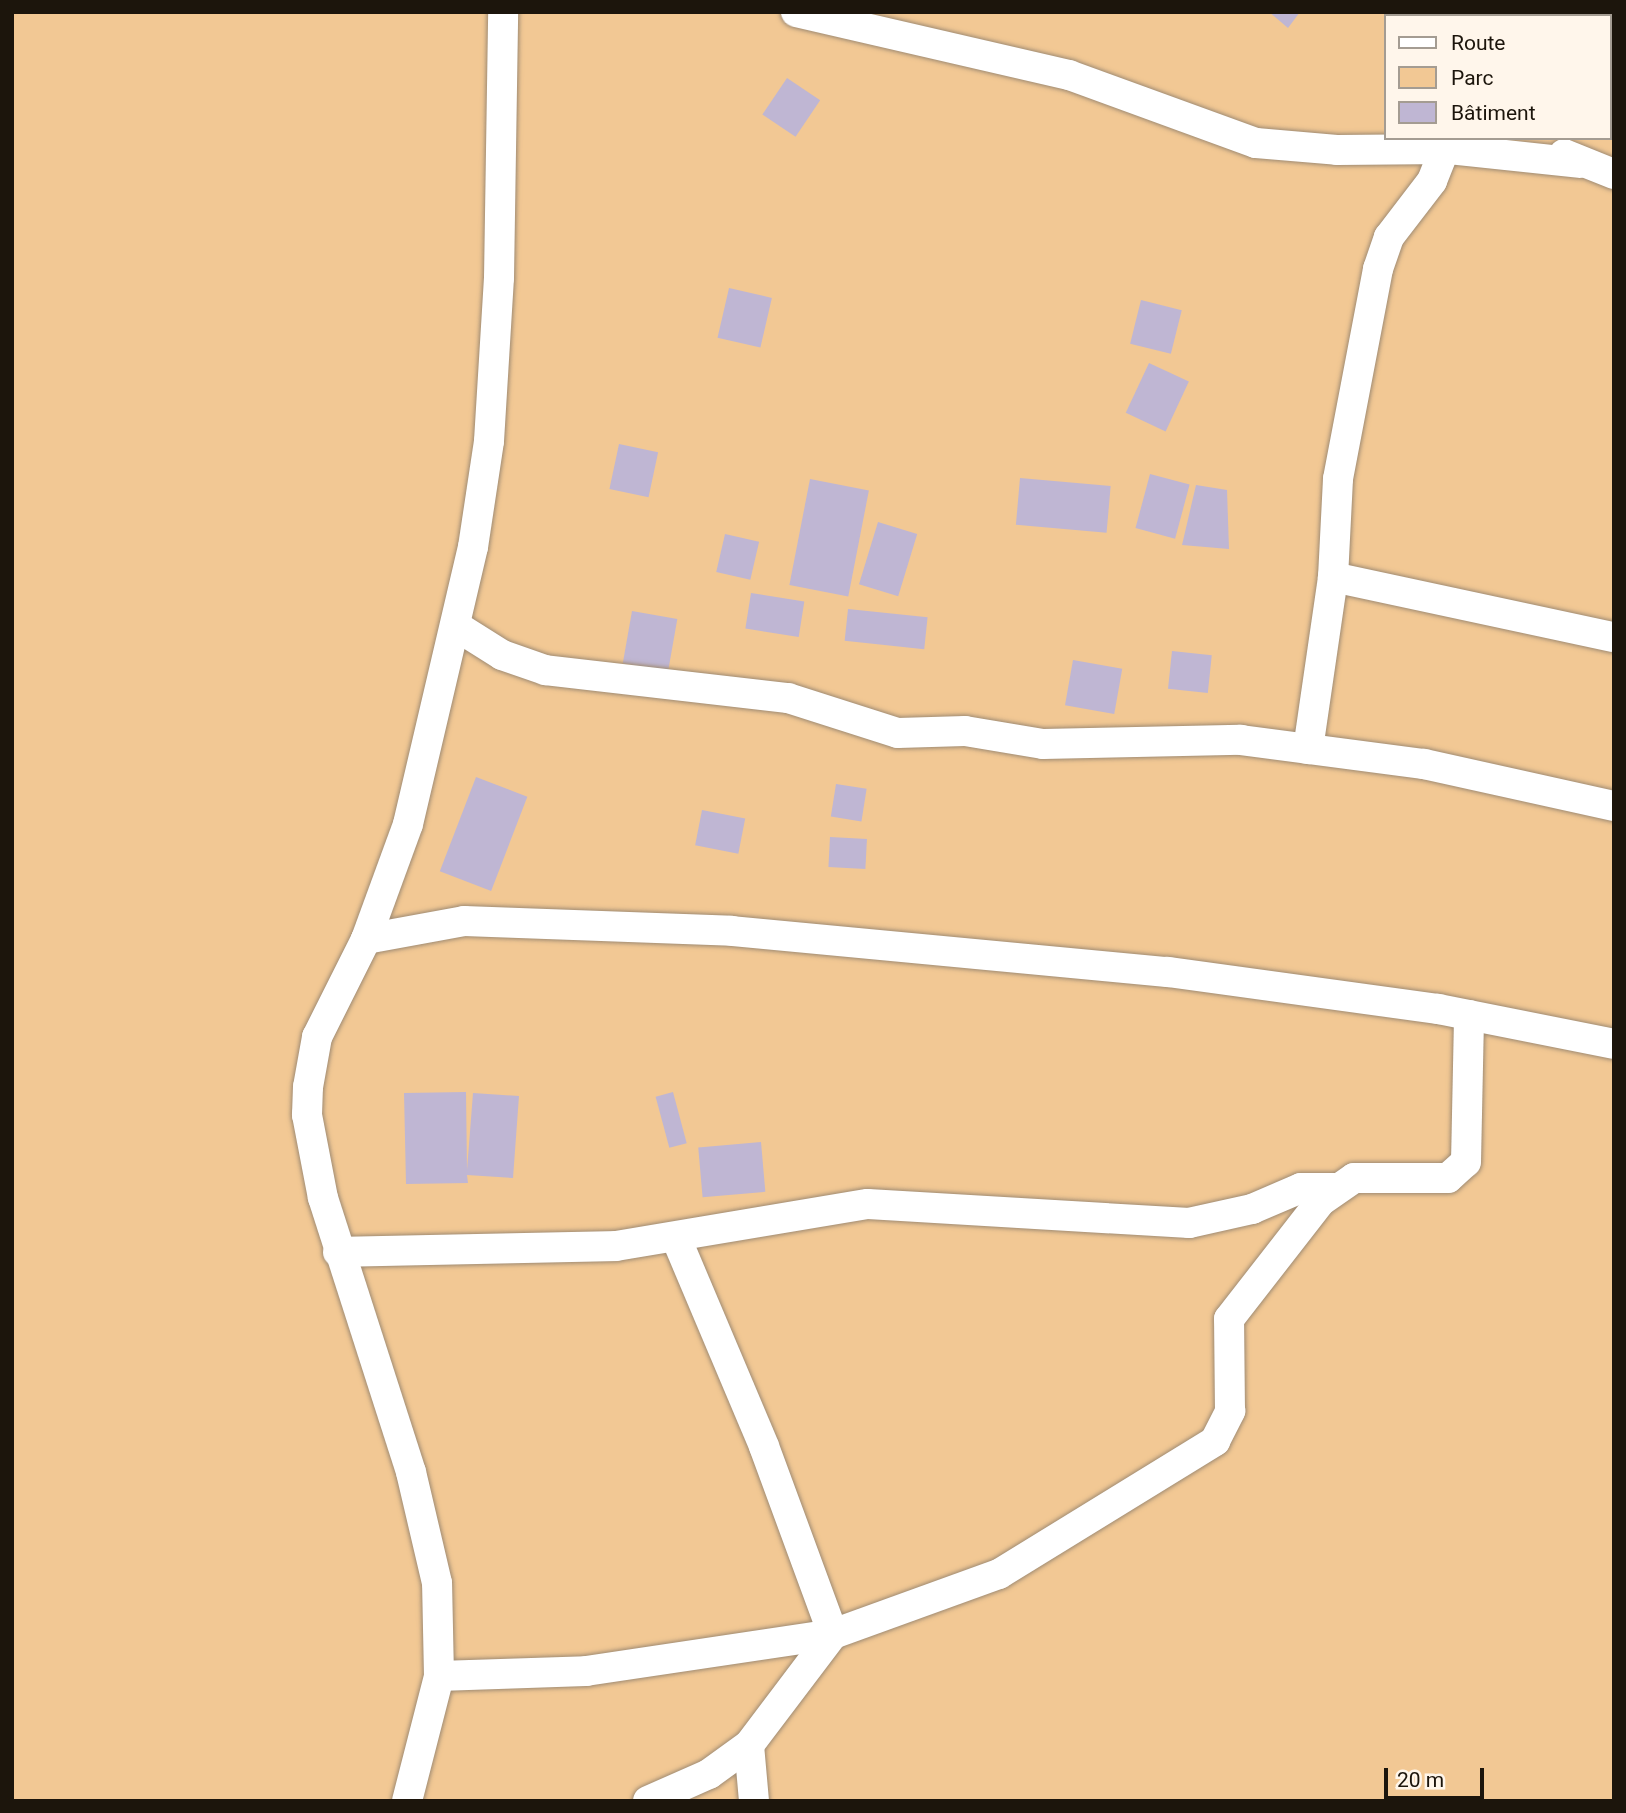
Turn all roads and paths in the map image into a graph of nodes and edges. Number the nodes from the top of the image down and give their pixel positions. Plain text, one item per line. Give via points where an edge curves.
1 (503, 12) edge
2 (796, 12) edge
3 (1543, 140) edge
4 (1449, 143) edge
5 (1579, 163) junction
6 (1614, 174) edge
7 (1333, 577) junction
8 (456, 626) junction
9 (1614, 637) edge
10 (1308, 749) junction
11 (1614, 806) edge
12 (366, 939) junction
13 (1469, 1015) junction
14 (1614, 1044) edge
15 (1335, 1188) junction
16 (677, 1240) junction
17 (338, 1252) junction
18 (833, 1634) junction
19 (439, 1676) junction
20 (749, 1745) junction
21 (407, 1801) edge
22 (648, 1801) edge
23 (754, 1801) edge

1 - 8 street via 489,441
2 - 4 street via 1069,75 1256,143
3 - 5 street
4 - 5 street
4 - 7 street via 1389,237 1378,269 1338,479
5 - 6 street
7 - 9 street
7 - 10 street
8 - 10 street via 502,655 545,670 788,698 898,733 965,731 1043,744 1241,740
8 - 12 street via 408,824
10 - 11 street via 1424,764
12 - 13 street via 464,921 694,928 1168,972
12 - 17 street via 317,1037 308,1087 311,1142
13 - 14 street
13 - 15 street via 1468,1141 1461,1170 1440,1179 1371,1175
15 - 16 street via 1301,1188 1251,1209 1189,1223 868,1203 798,1212
15 - 18 street via 1229,1319 1230,1411 1215,1441 999,1574
16 - 17 street
16 - 18 street via 764,1446
17 - 19 street via 427,1535 442,1624
18 - 19 street via 586,1671
18 - 20 street
19 - 21 street
20 - 22 street via 709,1774
20 - 23 street

